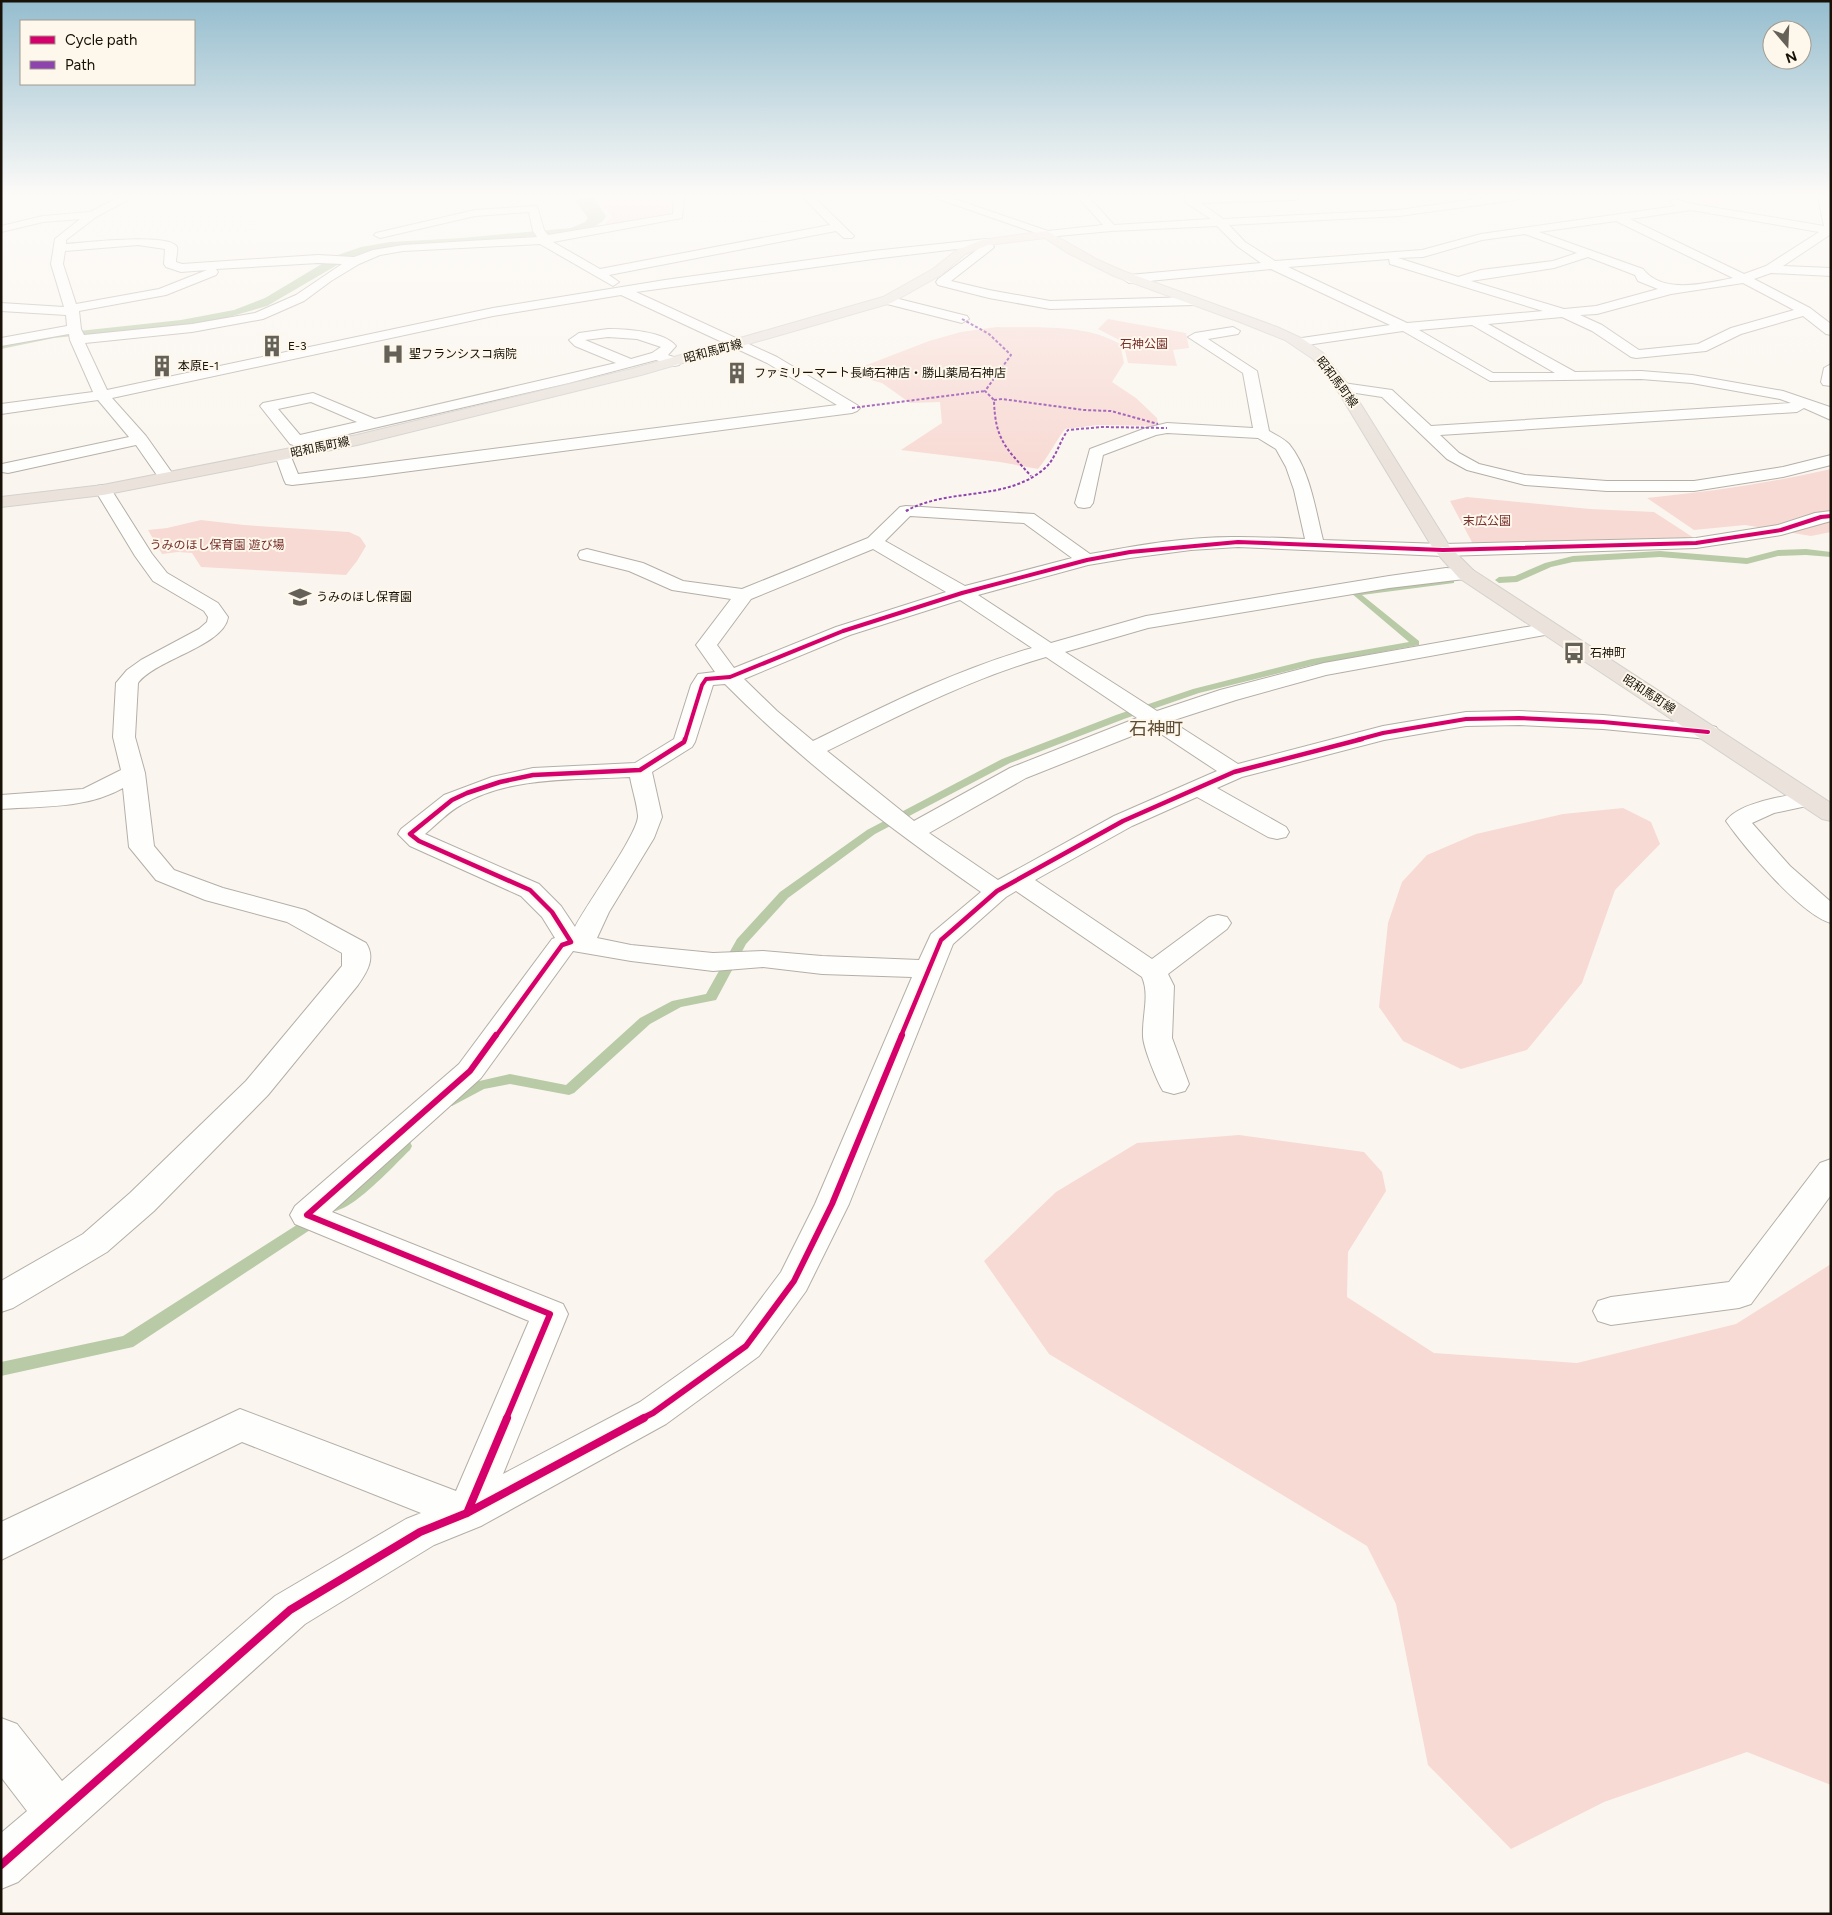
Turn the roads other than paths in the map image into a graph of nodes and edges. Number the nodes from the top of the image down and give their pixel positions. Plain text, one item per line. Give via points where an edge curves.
1 (64, 286) edge
2 (178, 286) edge
3 (316, 286) edge
4 (616, 286) edge
5 (618, 286) edge
6 (911, 286) edge
7 (957, 286) edge
8 (1151, 286) edge
9 (1319, 286) edge
10 (1476, 286) edge
11 (1662, 286) edge
12 (1695, 286) edge
13 (1758, 286) edge
14 (1671, 290) junction
15 (887, 300) junction
16 (1195, 301) junction
17 (1, 307) edge
18 (72, 310) junction
19 (1805, 311) junction
20 (1566, 314) junction
21 (962, 319) dead end
22 (1474, 321) junction
23 (1405, 327) junction
24 (1233, 331) dead end
25 (1831, 331) edge
26 (76, 336) junction
27 (1, 342) edge
28 (1300, 342) junction
29 (739, 344) junction
30 (657, 356) junction
31 (674, 362) junction
32 (629, 363) junction
33 (1572, 377) junction
34 (1343, 387) junction
35 (102, 395) junction
36 (1815, 406) junction
37 (1, 409) edge
38 (1831, 415) edge
39 (374, 424) junction
40 (1427, 431) junction
41 (1262, 433) junction
42 (140, 439) junction
43 (283, 455) junction
44 (1831, 460) edge
45 (8, 468) dead end
46 (167, 477) junction
47 (103, 490) junction
48 (1, 502) edge
49 (1084, 503) dead end
50 (1831, 516) edge
51 (874, 542) junction
52 (1315, 546) junction
53 (1443, 550) junction
54 (587, 555) dead end
55 (1087, 560) junction
56 (1466, 574) junction
57 (962, 593) junction
58 (744, 595) junction
59 (1549, 629) junction
60 (1049, 649) junction
61 (730, 677) junction
62 (1155, 719) junction
63 (1708, 732) junction
64 (812, 750) junction
65 (640, 770) junction
66 (1234, 772) junction
67 (133, 773) junction
68 (1199, 788) junction
69 (1808, 798) junction
70 (1, 802) edge
71 (1831, 814) edge
72 (912, 832) junction
73 (1277, 832) dead end
74 (1007, 885) junction
75 (1831, 915) edge
76 (1218, 923) dead end
77 (570, 942) junction
78 (928, 969) junction
79 (1153, 972) junction
80 (1174, 1084) dead end
81 (1831, 1171) edge
82 (1, 1298) edge
83 (1611, 1311) dead end
84 (467, 1513) junction
85 (1, 1542) edge
86 (1, 1740) edge
87 (59, 1814) junction
88 (1, 1865) edge

1 - 18 street
2 - 18 street
3 - 26 street via 300,298 258,316 192,328
4 - 35 street
5 - 29 street
6 - 15 main road, 昭和馬町線
7 - 16 street via 1050,305
8 - 16 main road, 昭和馬町線
9 - 23 street
10 - 20 street
11 - 14 street
12 - 14 street
13 - 19 street
14 - 20 street via 1597,310
15 - 21 street
15 - 29 main road, 昭和馬町線
16 - 28 main road, 昭和馬町線
17 - 18 street
18 - 26 street
19 - 20 street via 1736,331 1701,348 1639,356 1597,328
19 - 25 street
20 - 22 street
22 - 23 street
22 - 33 street
23 - 28 street
23 - 33 street via 1490,377
24 - 41 street via 1195,337 1250,371
26 - 27 street
26 - 35 street
28 - 34 main road, 昭和馬町線 via 1325,362
29 - 31 main road, 昭和馬町線
29 - 43 street via 852,408 292,480
30 - 31 street
30 - 32 street
30 - 32 street via 669,346 642,334 587,335 576,340
31 - 43 main road, 昭和馬町線 via 357,440
32 - 39 street
33 - 36 street via 1664,373 1783,395
34 - 40 street via 1387,393
34 - 53 main road, 昭和馬町線
35 - 37 street
35 - 42 street
36 - 38 street
36 - 40 street
39 - 39 street via 296,441 268,406 313,397
40 - 44 street via 1454,456 1473,467 1506,477 1549,482 1658,488 1694,486 1783,472
41 - 49 street via 1167,428 1096,452
41 - 52 street via 1282,446 1294,467
42 - 45 street
42 - 46 street
43 - 46 main road, 昭和馬町線
46 - 47 main road, 昭和馬町線
47 - 48 main road, 昭和馬町線
47 - 67 street via 160,577 211,607 218,617 217,624 206,633 148,664 127,683 124,737
50 - 53 street via 1782,530 1696,544
51 - 55 street via 906,511 1028,518
51 - 57 street
51 - 58 street
52 - 53 street
52 - 55 street via 1238,542 1191,544
53 - 56 main road, 昭和馬町線
54 - 58 street via 636,567 679,586
55 - 57 street
56 - 59 main road, 昭和馬町線
56 - 60 street via 1389,582 1192,613 1146,622
57 - 60 street
57 - 61 street via 843,631
58 - 61 street via 706,645
59 - 62 street via 1324,669
59 - 63 main road, 昭和馬町線
60 - 62 street
60 - 64 street via 1006,662 913,700
61 - 64 street via 768,716
61 - 65 street via 706,679 684,742
62 - 66 street
62 - 72 street via 1018,773
63 - 66 street via 1603,722 1466,719 1383,733
63 - 69 main road, 昭和馬町線
64 - 72 street
65 - 77 street via 650,817 642,838 582,941
65 - 77 street via 533,775 500,782 452,800 410,834 419,842 530,890 552,912
66 - 68 street
67 - 70 street via 86,796
67 - 82 street via 142,847 165,875 214,894 296,916 356,949 356,966 257,1088 142,1202 95,1243
68 - 73 street
68 - 74 street via 1123,822
69 - 71 main road, 昭和馬町線
69 - 75 street via 1767,807 1738,821 1756,846 1811,900
72 - 74 street
74 - 78 street via 941,940
74 - 79 street
76 - 79 street
77 - 78 street via 713,962 763,959
77 - 84 street via 562,945 470,1070 307,1215 550,1314
78 - 84 street via 828,1212 794,1281 746,1346 653,1413
79 - 80 street via 1160,986 1157,1038
81 - 83 street via 1739,1294
84 - 85 street via 240,1425
84 - 87 street via 420,1532 290,1610
86 - 87 street
87 - 88 street

